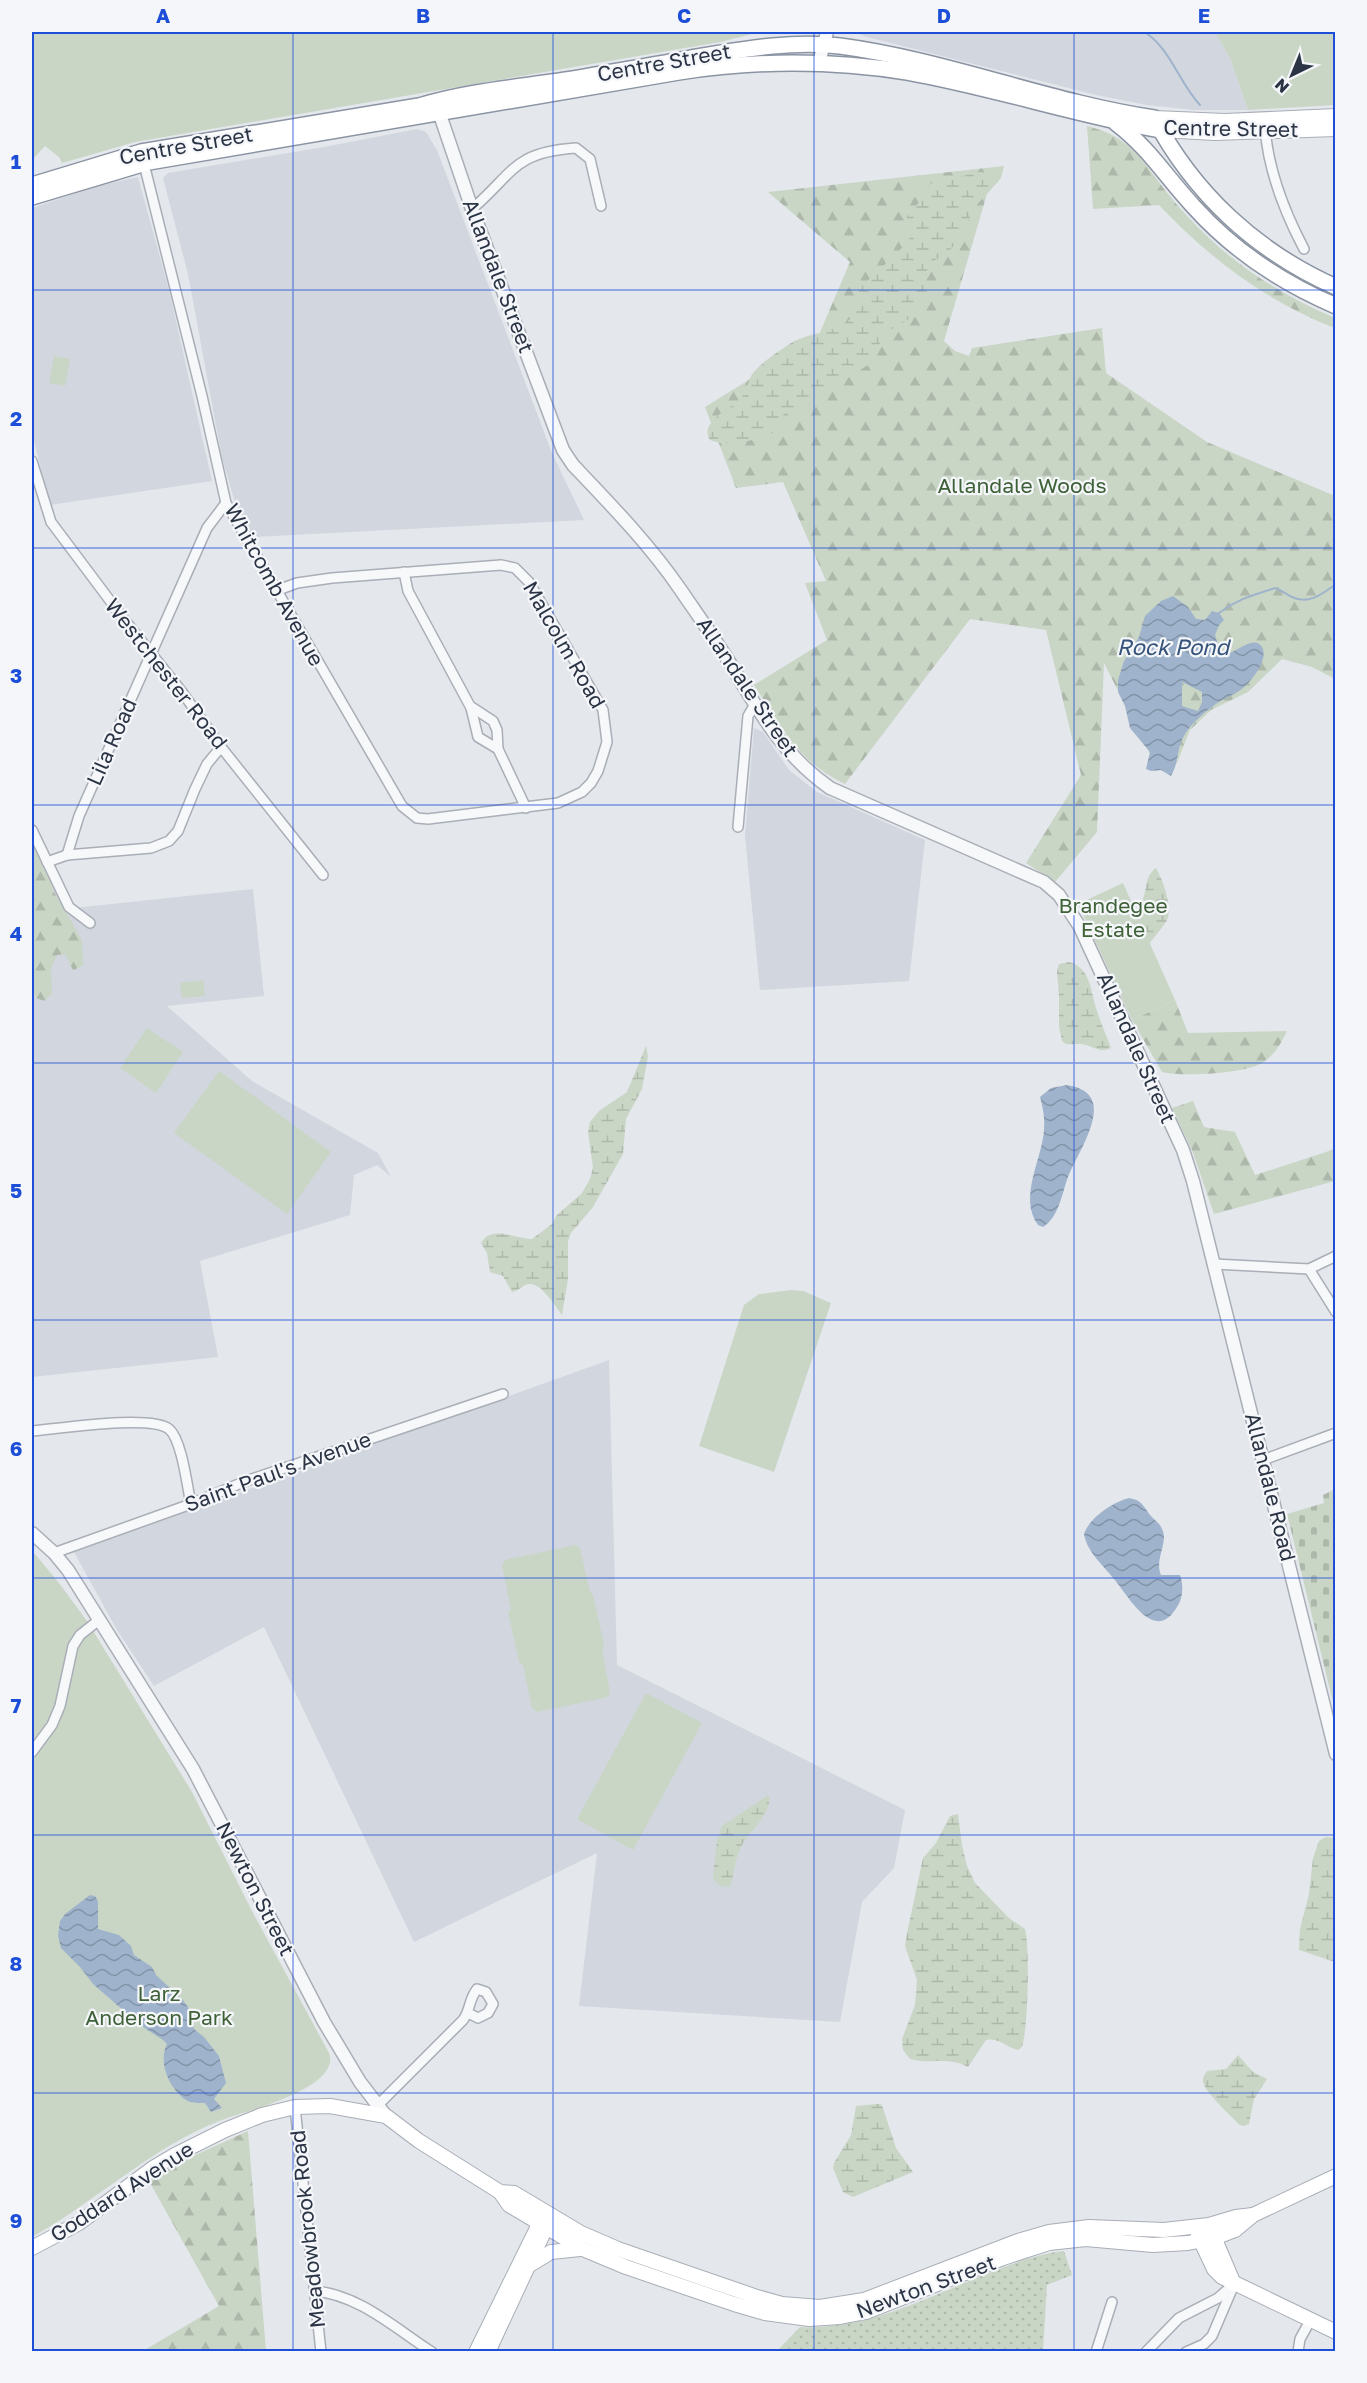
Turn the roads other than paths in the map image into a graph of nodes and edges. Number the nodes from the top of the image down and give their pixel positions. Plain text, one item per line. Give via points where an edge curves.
1 (825, 38) edge
2 (819, 63) junction
3 (437, 107) junction
4 (1335, 116) edge
5 (1114, 121) junction
6 (1157, 124) junction
7 (1264, 126) junction
8 (1335, 129) edge
9 (143, 158) junction
10 (32, 185) edge
11 (32, 197) edge
12 (601, 206) dead end
13 (472, 209) junction
14 (1304, 249) dead end
15 (1335, 287) edge
16 (1335, 306) edge
17 (32, 461) edge
18 (225, 503) junction
19 (404, 572) junction
20 (278, 590) junction
21 (152, 655) junction
22 (755, 704) junction
23 (470, 706) junction
24 (221, 747) junction
25 (498, 749) junction
26 (525, 808) junction
27 (738, 827) dead end
28 (32, 830) edge
29 (67, 855) junction
30 (47, 862) junction
31 (323, 875) dead end
32 (90, 923) dead end
33 (1203, 1221) joint
34 (1335, 1256) edge
35 (1214, 1264) junction
36 (1309, 1269) junction
37 (1335, 1312) edge
38 (503, 1394) dead end
39 (32, 1431) edge
40 (1335, 1432) edge
41 (1263, 1460) junction
42 (191, 1504) junction
43 (32, 1533) edge
44 (51, 1550) junction
45 (99, 1620) junction
46 (32, 1752) edge
47 (1335, 1754) edge
48 (468, 2013) dead end
49 (295, 2107) junction
50 (381, 2111) junction
51 (1335, 2176) edge
52 (546, 2220) junction
53 (1205, 2233) junction
54 (32, 2248) edge
55 (583, 2249) junction
56 (527, 2268) junction
57 (1234, 2284) junction
58 (314, 2291) junction
59 (1112, 2302) dead end
60 (1311, 2319) junction
61 (1335, 2332) edge
62 (321, 2352) edge
63 (432, 2352) edge
64 (476, 2352) edge
65 (488, 2352) edge
66 (1096, 2352) edge
67 (1146, 2352) edge
68 (1186, 2352) edge
69 (1298, 2352) edge

1 - 2 street
1 - 3 highway, Centre Street
1 - 6 highway, Centre Street
2 - 3 highway, Centre Street via 755,63 697,69
2 - 5 highway, Centre Street via 907,72
3 - 9 highway, Centre Street via 419,106
3 - 13 street, Allandale Street
4 - 7 main road, Centre Street
5 - 6 highway, Centre Street
5 - 16 highway via 1145,147 1194,208 1234,245 1280,278
6 - 7 main road, Centre Street via 1215,133
6 - 15 highway via 1177,158 1233,222 1276,255
7 - 8 main road, Centre Street
7 - 14 street via 1275,182
9 - 10 highway, Centre Street
9 - 11 highway, Centre Street
9 - 18 street, Whitcomb Avenue via 182,309
12 - 13 street via 590,159 576,148 541,153 520,162
13 - 22 street, Allandale Street via 563,450 657,557
17 - 21 street, Westchester Road via 51,522
18 - 20 street, Whitcomb Avenue
18 - 21 street, Lila Road via 207,528
19 - 20 street, Malcolm Road via 297,583
19 - 23 street via 408,591
19 - 26 street, Malcolm Road via 501,565 515,568 529,582 603,710 607,742 591,783 582,792 558,803
20 - 26 street, Whitcomb Avenue via 382,776 408,813 428,819
21 - 24 street, Westchester Road
21 - 29 street, Lila Road via 79,816
22 - 27 street via 748,716
22 - 33 street, Allandale Street via 789,752 830,788 1011,865 1044,882 1059,895 1098,963 1183,1150
23 - 25 street via 478,737
23 - 25 street via 493,722
24 - 29 street via 207,764 178,831 169,841 151,848
24 - 31 street, Westchester Road
25 - 26 street
28 - 30 street
29 - 30 street
30 - 32 street via 69,907
33 - 35 street, Allandale Road
34 - 36 street
35 - 36 street
35 - 41 street, Allandale Road
36 - 37 street
38 - 42 street, Saint Paul's Avenue via 255,1478
39 - 42 street via 132,1421 168,1428 179,1450
40 - 41 street
41 - 47 street, Allandale Road
42 - 44 street, Saint Paul's Avenue
43 - 44 street, Newton Street
44 - 45 street, Newton Street
45 - 46 street via 80,1635 74,1646 60,1706 52,1725
45 - 50 street, Newton Street via 193,1769 324,2022
48 - 50 street
49 - 50 main road, Goddard Avenue
49 - 54 main road, Goddard Avenue via 262,2115 176,2155 80,2223
49 - 58 street, Meadowbrook Road
50 - 52 main road, Newton Street via 419,2141 500,2192 509,2205
51 - 53 main road
52 - 53 main road, Newton Street via 738,2291 782,2304 820,2307 864,2300 1049,2232 1079,2228
52 - 55 main road, Newton Street
52 - 56 main road
52 - 64 main road
53 - 55 main road, Newton Street via 1153,2245 1086,2239 1049,2243 866,2312 809,2319 734,2304
53 - 57 main road via 1214,2269
55 - 56 main road via 551,2252
56 - 65 main road
57 - 60 main road
57 - 67 street via 1218,2298 1179,2318
57 - 68 street via 1212,2336
58 - 62 street, Meadowbrook Road
58 - 63 street via 357,2304
59 - 66 street
60 - 61 main road
60 - 69 street

